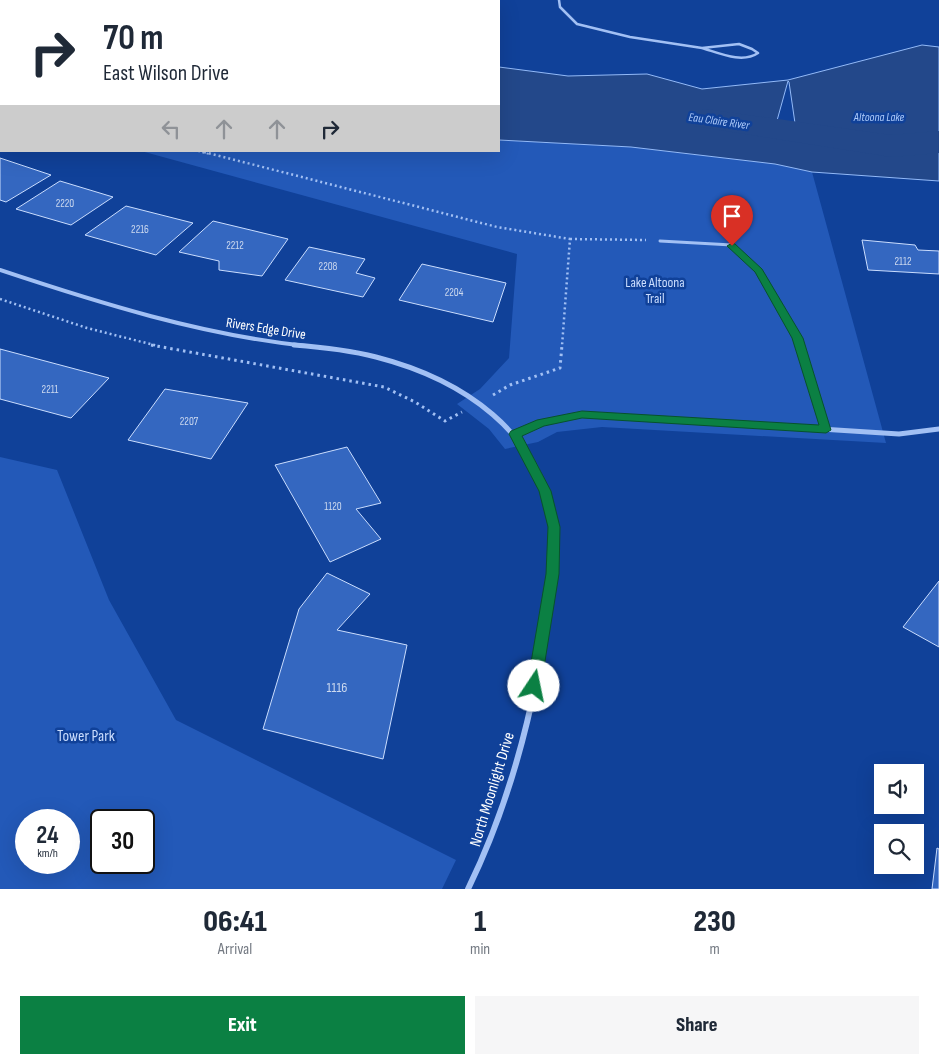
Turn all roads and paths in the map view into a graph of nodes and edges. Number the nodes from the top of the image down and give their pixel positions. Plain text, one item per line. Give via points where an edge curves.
1 (560, 0) edge
2 (702, 48) junction
3 (202, 152) edge
4 (570, 239) junction
5 (660, 241) joint
6 (0, 270) edge
7 (0, 300) edge
8 (510, 385) dead end
9 (478, 403) junction
10 (939, 429) edge
11 (826, 430) junction
12 (515, 434) junction
13 (468, 889) edge

1 - 2 lane via 560,7 577,24 630,37
2 - 2 lane via 733,57 750,58 758,53 752,48 727,44
3 - 4 path via 497,227
4 - 5 path
4 - 8 path via 560,368
5 - 11 lane via 732,246 759,271 798,338
6 - 9 street, Rivers Edge Drive via 109,306 162,319 395,362 433,376
7 - 9 path via 148,344 384,387 445,421
9 - 12 street, Rivers Edge Drive
10 - 11 street via 899,434
11 - 12 street via 582,414 541,423
12 - 13 street, North Moonlight Drive via 545,491 554,527 553,574 531,704 512,775 484,860

